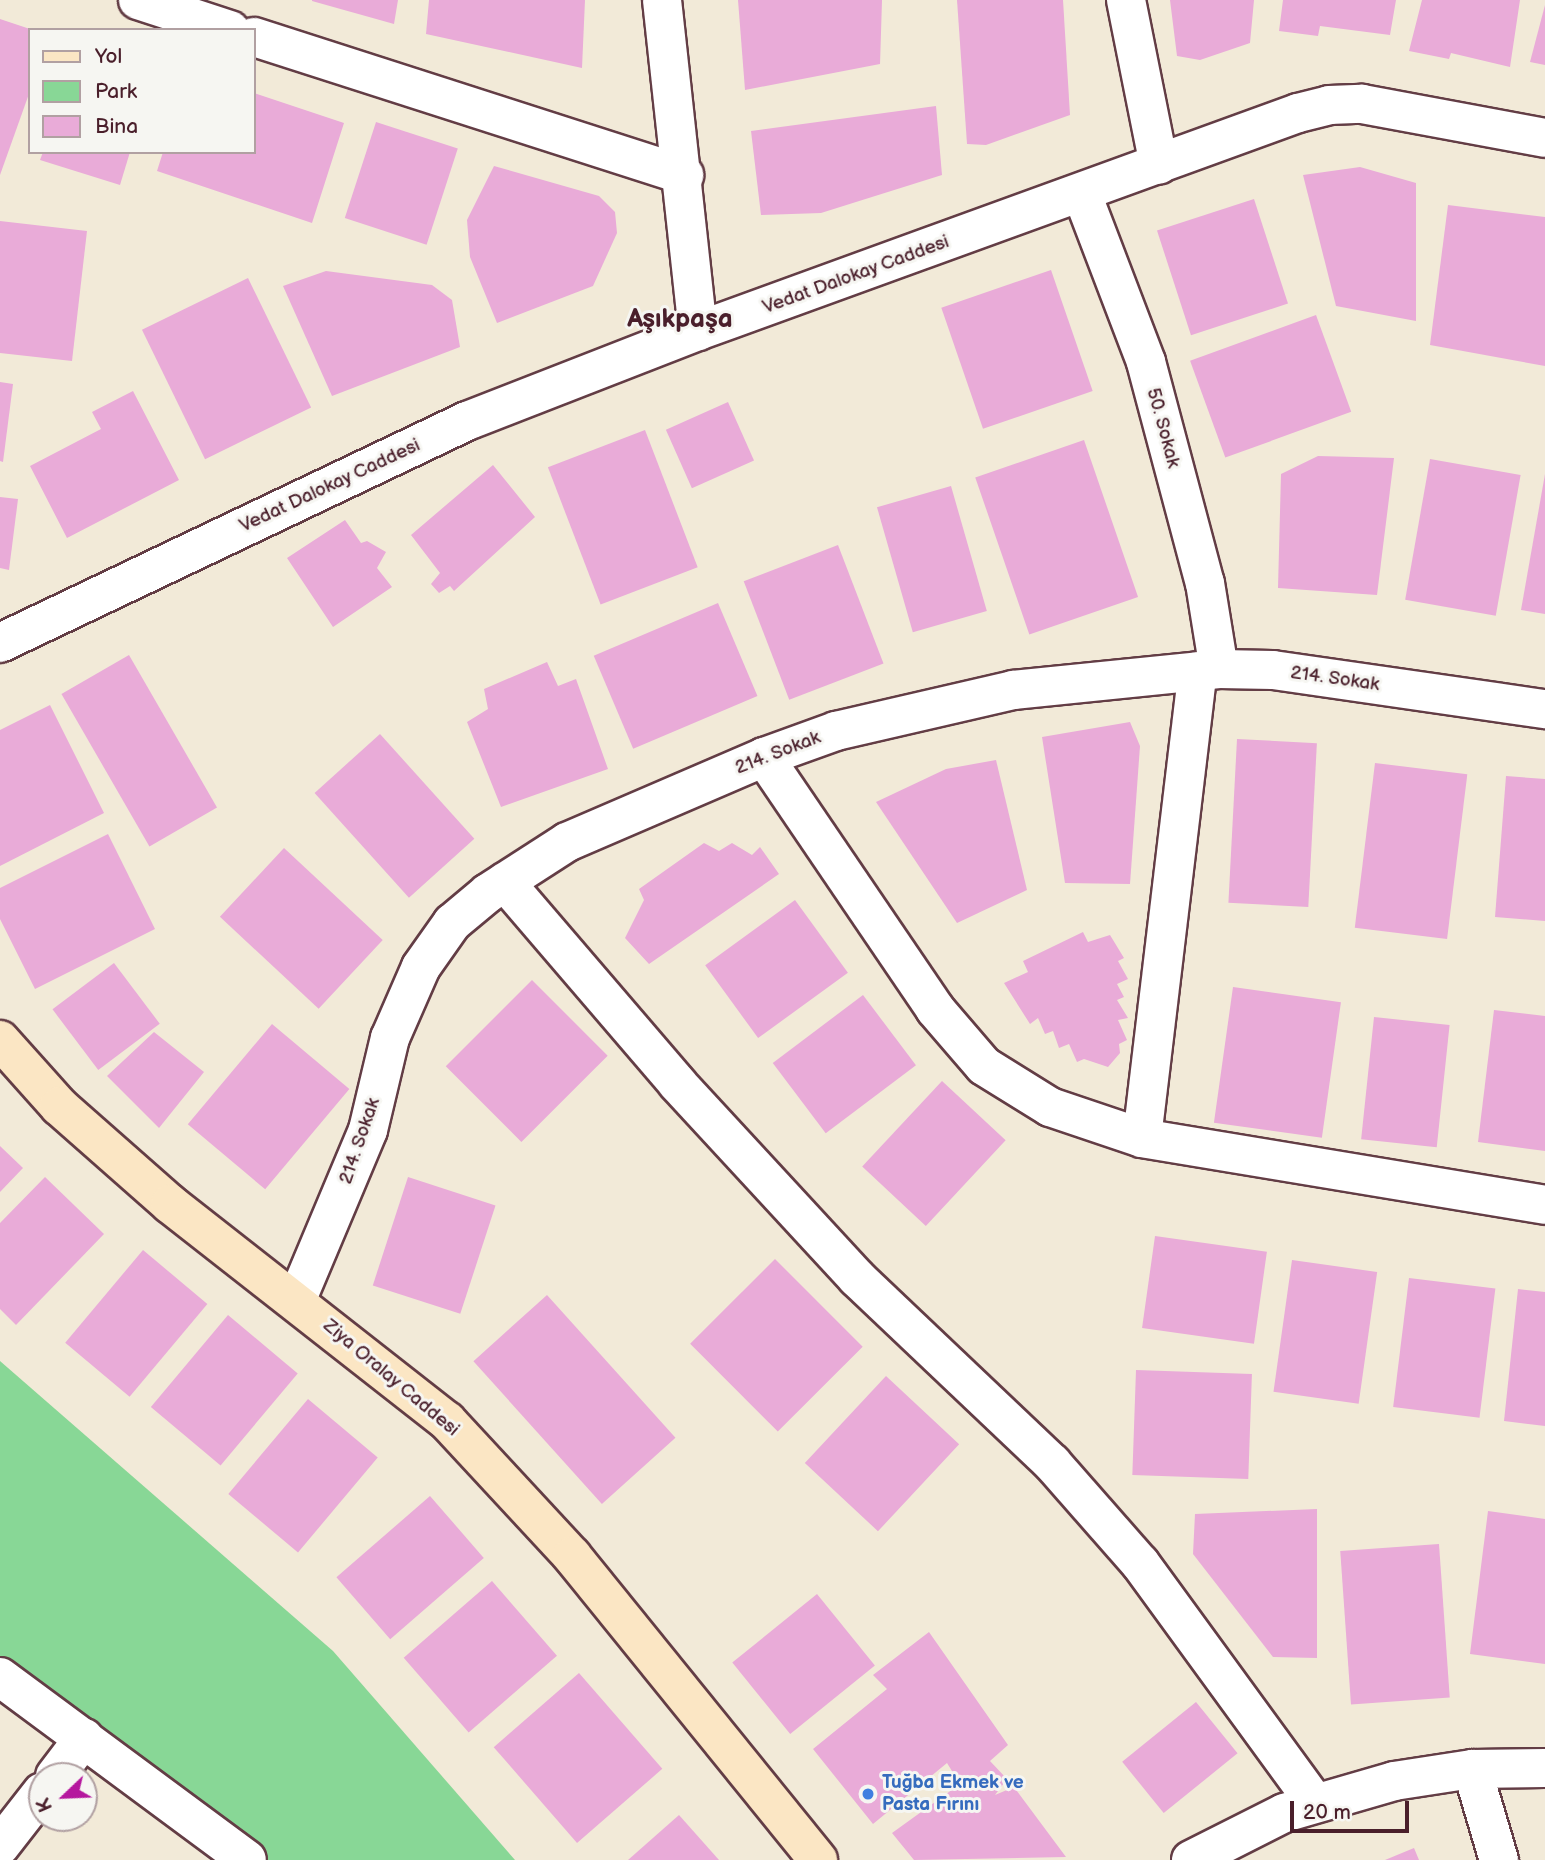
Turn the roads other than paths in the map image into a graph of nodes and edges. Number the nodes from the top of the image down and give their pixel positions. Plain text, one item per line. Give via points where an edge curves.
1 (138, 0) edge
2 (662, 0) edge
3 (1126, 0) edge
4 (233, 24) edge
5 (256, 32) edge
6 (1545, 138) edge
7 (1159, 165) junction
8 (684, 175) junction
9 (1082, 194) junction
10 (698, 331) junction
11 (0, 643) edge
12 (1208, 670) junction
13 (1545, 709) edge
14 (764, 757) junction
15 (505, 882) junction
16 (0, 1040) edge
17 (1142, 1138) junction
18 (1545, 1205) edge
19 (297, 1299) junction
20 (0, 1677) edge
21 (84, 1738) junction
22 (66, 1762) edge
23 (1545, 1768) edge
24 (1472, 1769) junction
25 (1315, 1803) junction
26 (28, 1810) edge
27 (0, 1846) edge
28 (247, 1860) edge
29 (817, 1860) edge
30 (1191, 1860) edge
31 (1499, 1860) edge

1 - 4 street
2 - 8 street
3 - 7 street
5 - 8 street
6 - 7 street, Vedat Dalokay Caddesi via 1362,104 1329,104
7 - 9 street, Vedat Dalokay Caddesi
8 - 10 street
9 - 10 street, Vedat Dalokay Caddesi
9 - 12 street, 50. Sokak via 1146,362 1205,583
10 - 11 street, Vedat Dalokay Caddesi via 467,422
12 - 13 street, 214. Sokak via 1273,670
12 - 14 street, 214. Sokak via 989,694 836,731
12 - 17 street, 50. Sokak
14 - 15 street, 214. Sokak via 567,842
14 - 17 street via 935,1009 984,1066 1050,1107
15 - 19 street, 214. Sokak via 452,923 421,967 390,1038 368,1130
15 - 25 street via 677,1083 857,1278 1052,1463 1140,1563
16 - 19 main road, Ziya Oralay Caddesi via 59,1106 170,1204
17 - 18 street
19 - 29 main road, Ziya Oralay Caddesi via 447,1420 572,1556
20 - 21 street
21 - 22 street
21 - 28 street
23 - 24 street
24 - 25 street via 1394,1781
24 - 31 street
25 - 30 street via 1237,1834
26 - 27 street

